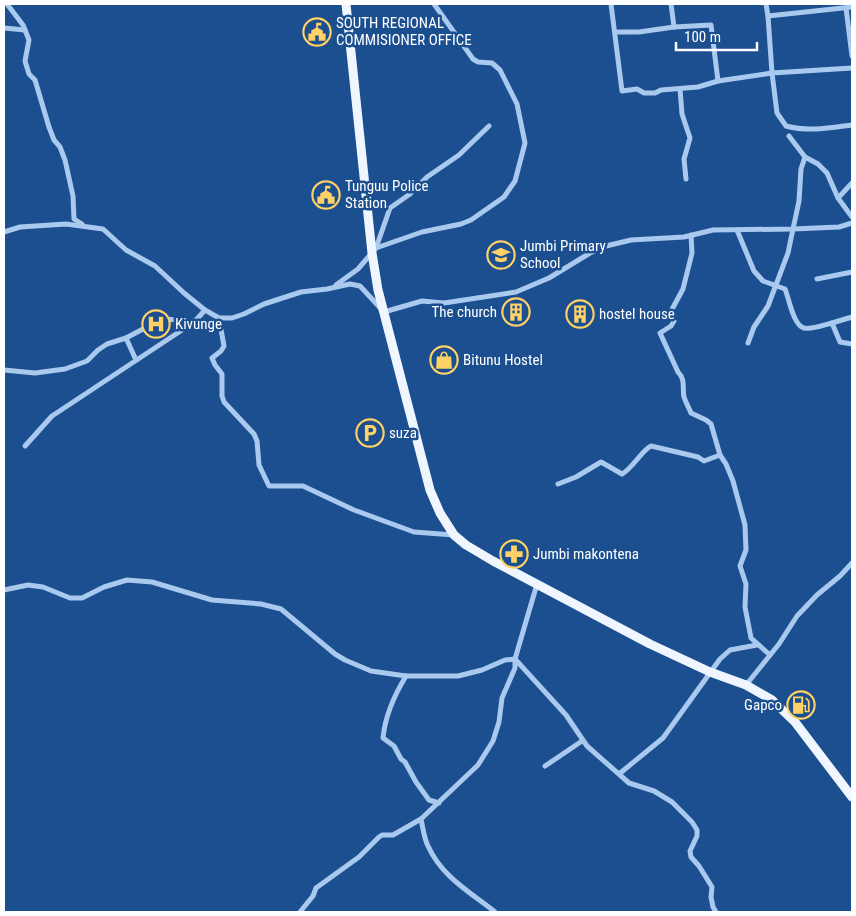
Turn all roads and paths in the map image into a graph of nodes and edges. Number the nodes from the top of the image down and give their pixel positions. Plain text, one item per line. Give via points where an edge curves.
1 (8, 4) edge
2 (346, 4) edge
3 (434, 4) edge
4 (611, 4) edge
5 (671, 4) edge
6 (766, 4) edge
7 (824, 4) edge
8 (852, 7) edge
9 (846, 8) junction
10 (824, 10) junction
11 (768, 16) junction
12 (674, 27) junction
13 (4, 28) edge
14 (25, 30) junction
15 (616, 32) junction
16 (852, 56) edge
17 (852, 68) edge
18 (772, 73) junction
19 (718, 81) junction
20 (680, 89) junction
21 (852, 125) edge
22 (489, 126) dead end
23 (789, 136) dead end
24 (806, 158) junction
25 (686, 179) dead end
26 (852, 183) edge
27 (838, 198) junction
28 (852, 217) edge
29 (852, 223) edge
30 (90, 227) junction
31 (793, 229) junction
32 (737, 230) junction
33 (4, 232) edge
34 (691, 235) junction
35 (374, 251) junction
36 (852, 272) edge
37 (817, 279) dead end
38 (775, 286) junction
39 (327, 289) junction
40 (205, 310) junction
41 (384, 312) junction
42 (852, 317) edge
43 (220, 318) junction
44 (832, 323) junction
45 (184, 328) junction
46 (126, 338) junction
47 (748, 343) dead end
48 (852, 344) edge
49 (136, 360) junction
50 (4, 370) edge
51 (25, 446) dead end
52 (720, 456) junction
53 (558, 484) dead end
54 (454, 535) junction
55 (852, 563) edge
56 (537, 584) junction
57 (4, 590) edge
58 (757, 645) junction
59 (770, 656) junction
60 (515, 659) junction
61 (710, 672) junction
62 (406, 676) junction
63 (746, 685) junction
64 (582, 741) junction
65 (544, 766) dead end
66 (619, 774) junction
67 (852, 796) edge
68 (439, 803) junction
69 (421, 819) junction
70 (300, 912) edge
71 (495, 912) edge
72 (716, 912) edge

1 - 14 street
2 - 35 main road
3 - 35 street via 473,59 492,63 500,70 517,104 525,143 515,181 504,197 471,220 422,232
4 - 15 street
5 - 12 street
6 - 11 street
7 - 10 street
8 - 9 street
9 - 10 street
9 - 16 street
10 - 11 street
11 - 18 street
12 - 15 street
12 - 19 street via 711,26
13 - 14 street
14 - 30 street via 29,44 26,64 51,133 65,160 74,219
15 - 20 street via 622,91 637,89 650,93
17 - 18 street
18 - 19 street
18 - 21 street via 777,113 786,126 819,130
19 - 20 street
20 - 25 street via 682,114 690,138 684,159
22 - 35 street via 459,155 390,208
23 - 24 street
24 - 27 street via 828,173
24 - 31 street
26 - 27 street
27 - 28 street
29 - 31 street via 839,227
30 - 33 street via 66,224 20,227
30 - 40 street via 103,229 126,250 155,266
31 - 32 street
31 - 38 street via 788,254
32 - 34 street via 713,230
32 - 38 street via 754,271 763,281
34 - 41 street via 631,240 606,246 549,278 516,292 444,303 422,301
34 - 52 street via 692,253 683,289 670,314 674,321 660,334 681,374 683,395 691,414 711,424
35 - 39 street via 358,269
35 - 41 main road
36 - 37 street
38 - 44 street via 785,289 800,326 806,329
38 - 47 street
39 - 41 street via 350,284 360,286
39 - 43 street via 301,292 232,318
40 - 43 street
40 - 45 street
41 - 54 main road via 430,490
42 - 44 street
43 - 54 street via 224,346 212,358 222,374 222,396 254,434 259,465 269,486 303,486 354,510 414,532
44 - 48 street via 840,342
45 - 46 street via 178,320 162,319
45 - 49 street
46 - 49 street
46 - 50 street via 107,344 87,361 65,369 35,373
49 - 51 street via 52,416
52 - 53 street via 704,461 651,446 622,474 601,462
52 - 58 street via 733,481 742,511 746,550 740,566 746,584 745,607 751,638
54 - 56 main road via 466,545
55 - 59 street via 797,616
56 - 60 street
56 - 61 main road
57 - 62 street via 43,587 70,598 82,598 104,586 127,580 152,582 212,600 261,604 281,609 345,660 371,671
58 - 59 street
58 - 61 street via 730,650
59 - 63 street
60 - 62 street via 458,676
60 - 64 street via 566,715
60 - 68 street via 516,668 502,698 494,741 478,765
61 - 63 main road
61 - 66 street via 663,738
62 - 68 street via 397,690 384,727 384,738 394,746 430,800
63 - 67 main road via 772,700 795,722
64 - 65 street
64 - 66 street
66 - 72 street via 629,783 666,798 692,822 697,836 690,851 691,857 712,887 711,898
68 - 69 street
69 - 70 street via 393,835 379,837 359,857 316,888
69 - 71 street via 427,846 447,876

